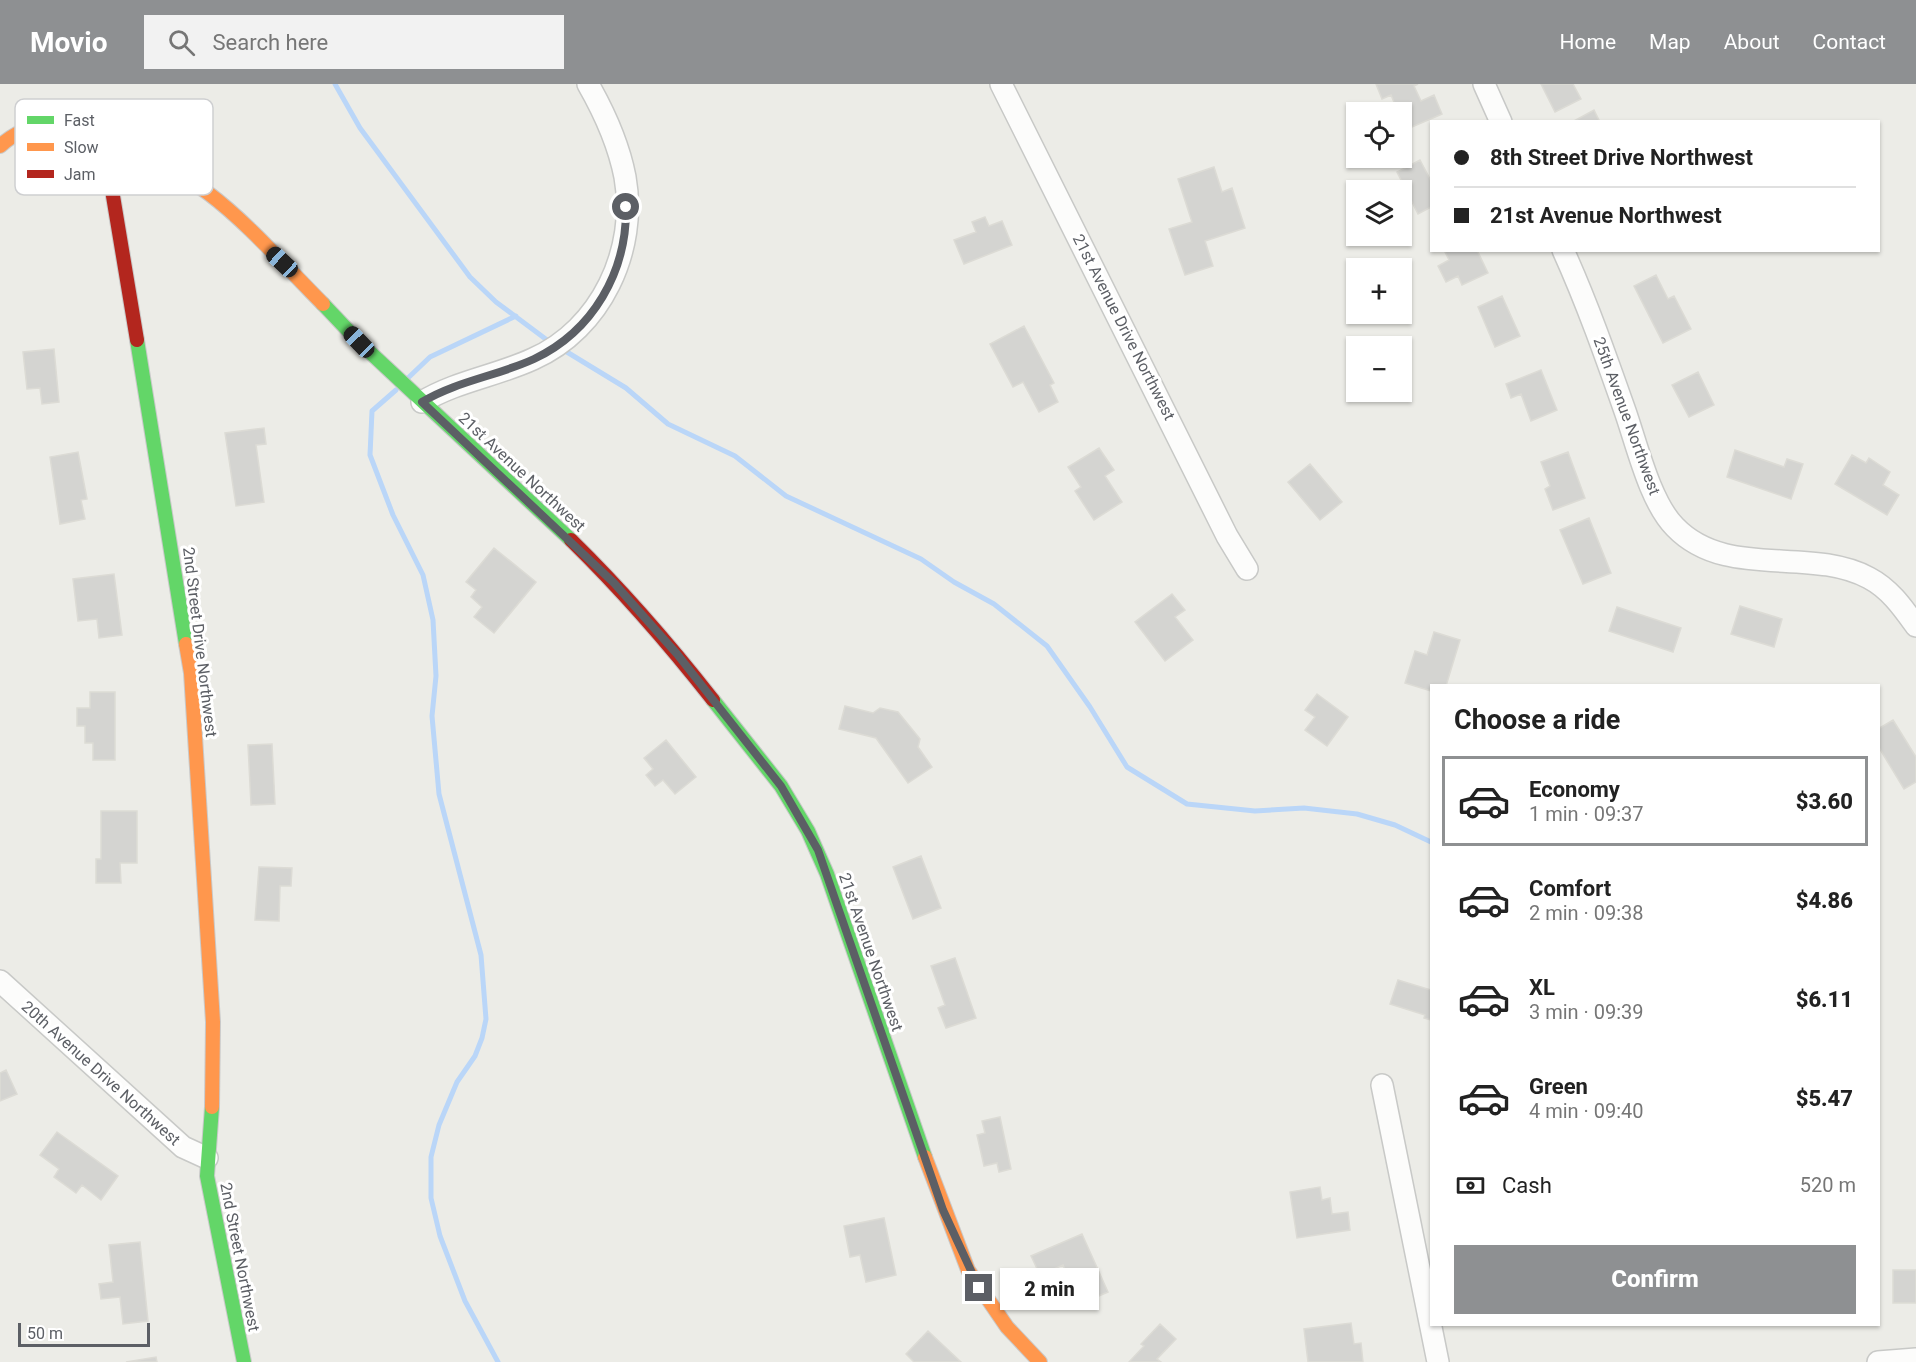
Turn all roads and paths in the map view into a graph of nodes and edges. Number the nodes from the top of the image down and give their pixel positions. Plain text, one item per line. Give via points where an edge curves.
1 (588, 84) edge
2 (1002, 84) edge
3 (1484, 84) edge
4 (1500, 120) edge
5 (15, 135) edge
6 (0, 146) edge
7 (113, 195) edge
8 (210, 195) edge
9 (1564, 252) edge
10 (422, 402) junction
11 (1247, 569) dead end
12 (1916, 626) edge
13 (0, 981) edge
14 (1382, 1085) dead end
15 (207, 1158) junction
16 (1430, 1322) edge
17 (1431, 1326) edge
18 (1916, 1359) edge
19 (244, 1362) edge
20 (1040, 1362) edge
21 (1438, 1362) edge
22 (1878, 1362) edge

1 - 10 street via 606,119 626,192 621,254 608,291 570,337 534,359 456,384
2 - 11 street, 21st Avenue Drive Northwest
3 - 4 street
5 - 6 street, 21st Avenue Northwest
7 - 15 street, 2nd Street Drive Northwest via 192,682 213,1022 213,1098
8 - 10 street, 21st Avenue Northwest
9 - 12 street, 25th Avenue Northwest via 1646,470 1673,526 1697,544 1721,554 1823,566 1869,578 1893,596
10 - 20 street, 21st Avenue Northwest via 614,583 677,654 781,786 808,831 827,874 943,1210 968,1270 1007,1327
13 - 15 street, 20th Avenue Drive Northwest via 183,1147
14 - 16 street
15 - 19 street, 2nd Street Northwest via 210,1194
17 - 21 street
18 - 22 street

